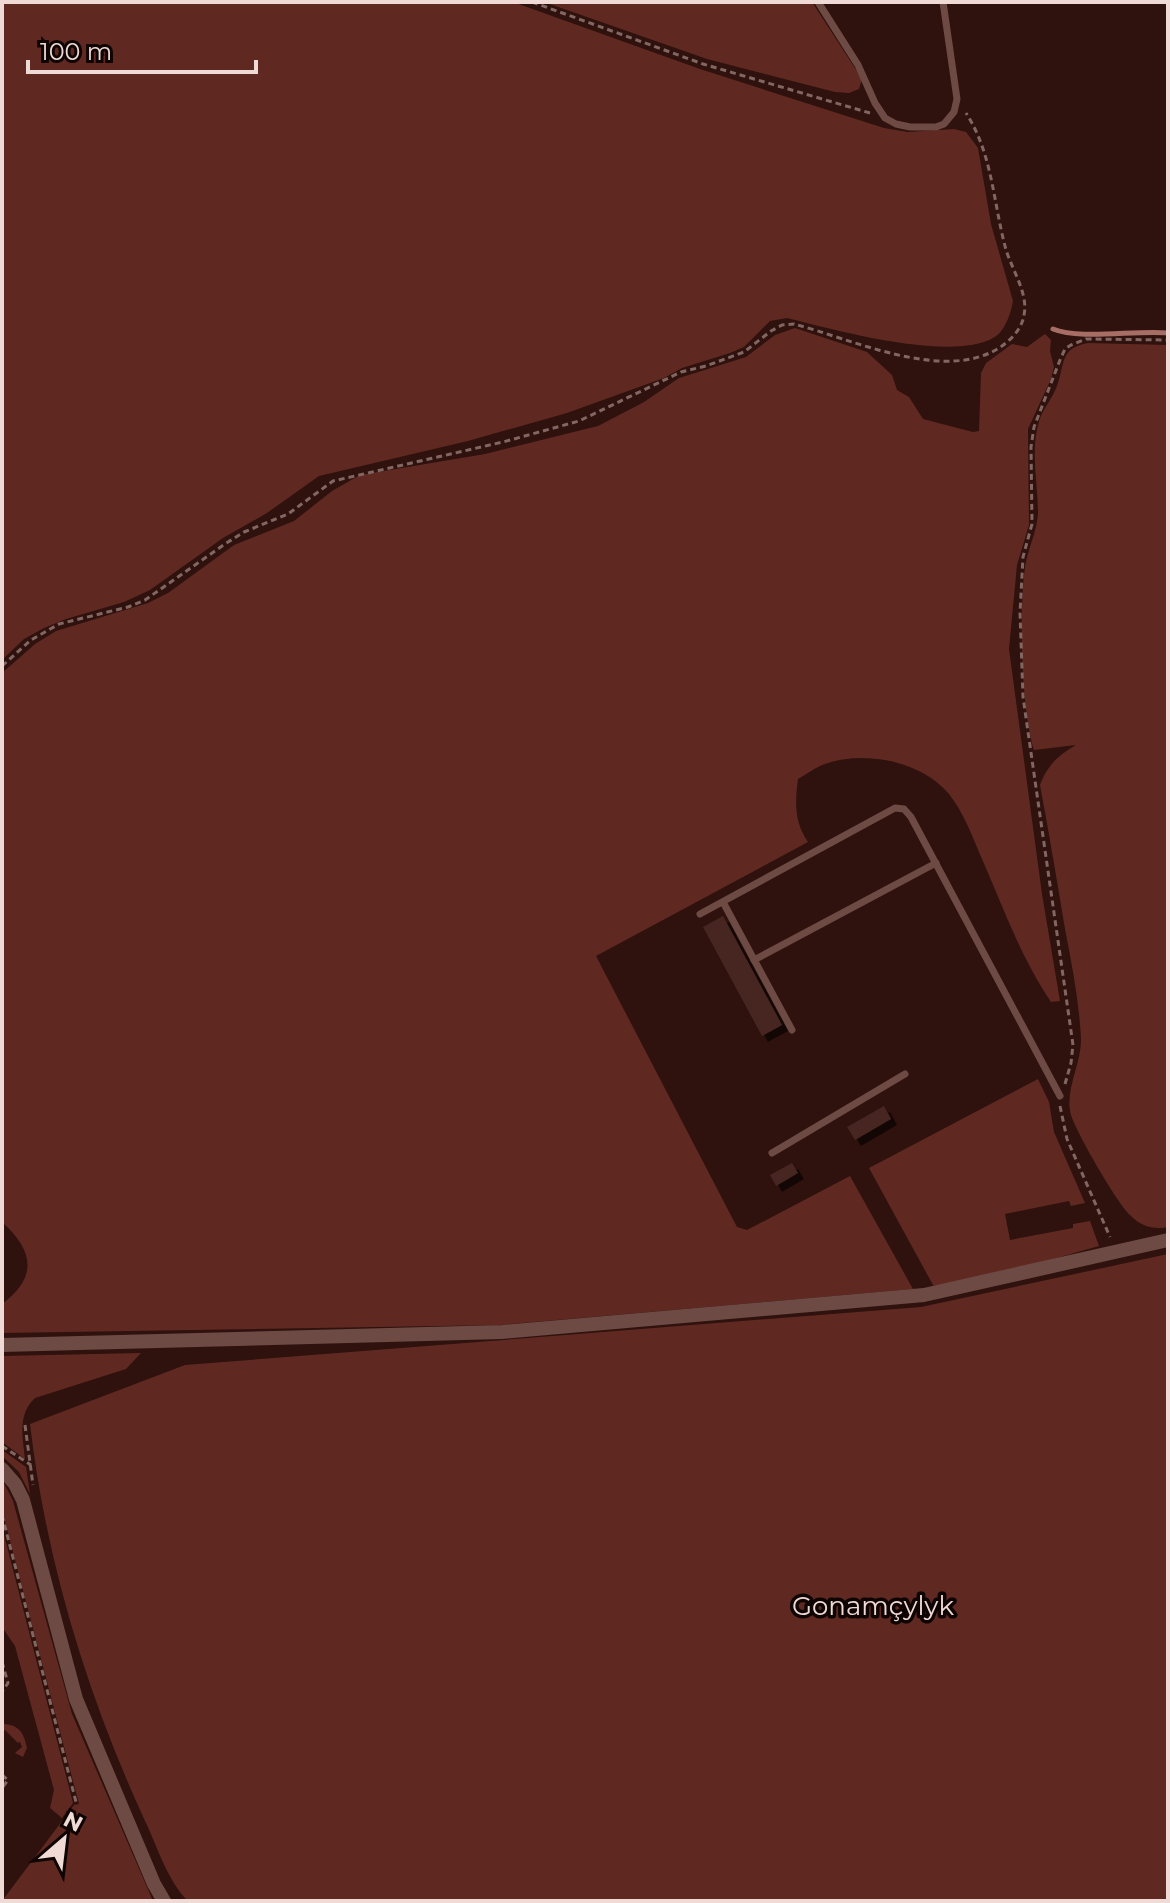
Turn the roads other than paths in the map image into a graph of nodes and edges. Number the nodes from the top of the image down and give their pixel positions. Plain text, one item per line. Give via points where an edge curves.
1 (818, 2) edge
2 (943, 2) edge
3 (936, 863) junction
4 (723, 902) junction
5 (700, 914) dead end
6 (754, 960) junction
7 (792, 1030) dead end
8 (905, 1074) dead end
9 (1060, 1096) road end
10 (772, 1153) dead end
11 (1168, 1240) edge
12 (2, 1345) edge
13 (2, 1469) edge
14 (164, 1901) edge

1 - 2 lane via 885,118 910,127 936,127 957,106
3 - 4 lane via 909,814 898,807
3 - 6 lane
3 - 9 lane
4 - 5 lane
4 - 6 lane
6 - 7 lane
8 - 10 lane
11 - 12 street via 924,1295 502,1332
13 - 14 street via 23,1500 76,1699

